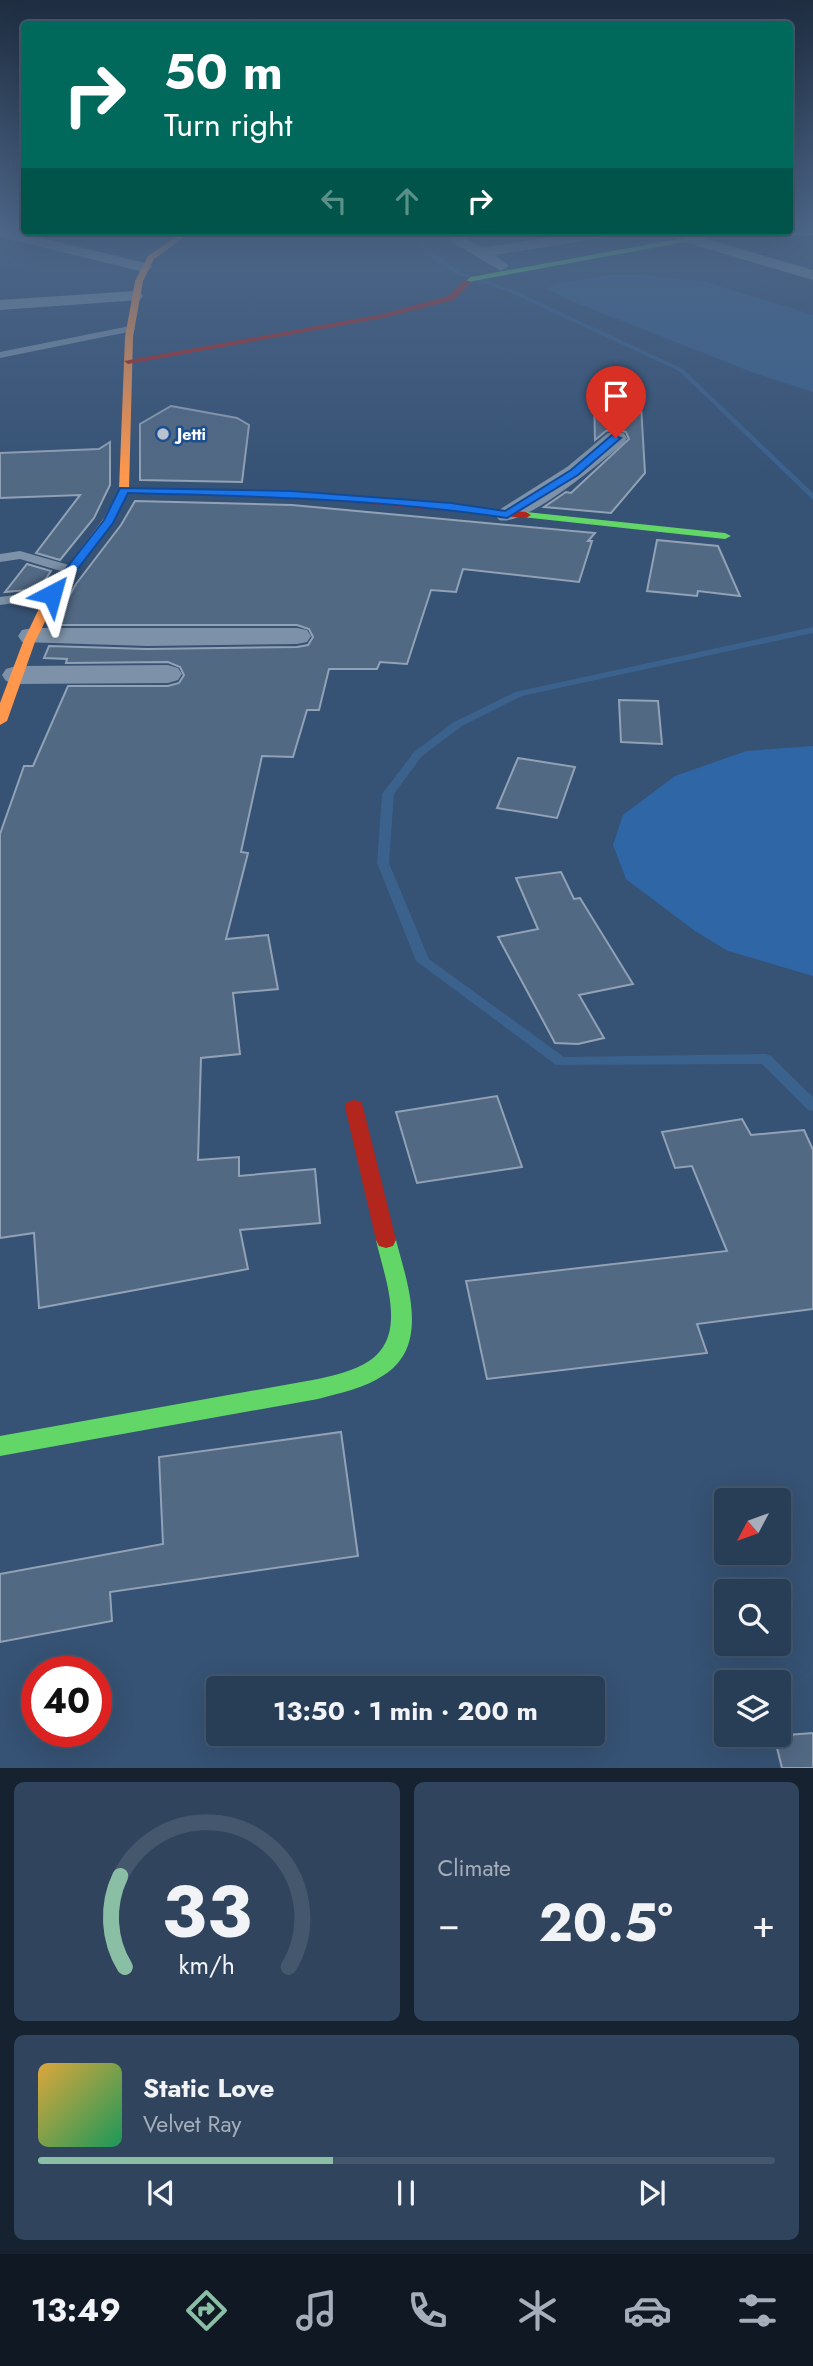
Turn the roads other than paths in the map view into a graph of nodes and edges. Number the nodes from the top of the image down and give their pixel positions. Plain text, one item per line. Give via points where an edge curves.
1 (132, 311) edge
2 (404, 311) edge
3 (130, 329) junction
4 (0, 355) edge
5 (128, 360) junction
6 (616, 438) dead end
7 (124, 490) junction
8 (507, 515) junction
9 (725, 536) dead end
10 (0, 558) edge
11 (71, 570) junction
12 (52, 594) junction
13 (0, 601) edge
14 (32, 636) junction
15 (297, 636) dead end
16 (168, 674) dead end
17 (16, 675) junction
18 (0, 721) edge
19 (354, 1107) dead end
20 (0, 1446) edge

1 - 3 street
2 - 5 street
3 - 4 lane
3 - 5 street
5 - 7 street
6 - 8 street via 575,472
7 - 8 street via 292,494 451,506
7 - 11 street via 109,520
8 - 9 street
10 - 11 lane via 20,555
11 - 12 street
12 - 13 lane
12 - 14 street
14 - 15 street
14 - 17 street
16 - 17 street
17 - 18 street
19 - 20 street via 402,1307 403,1339 391,1360 361,1377 324,1388

